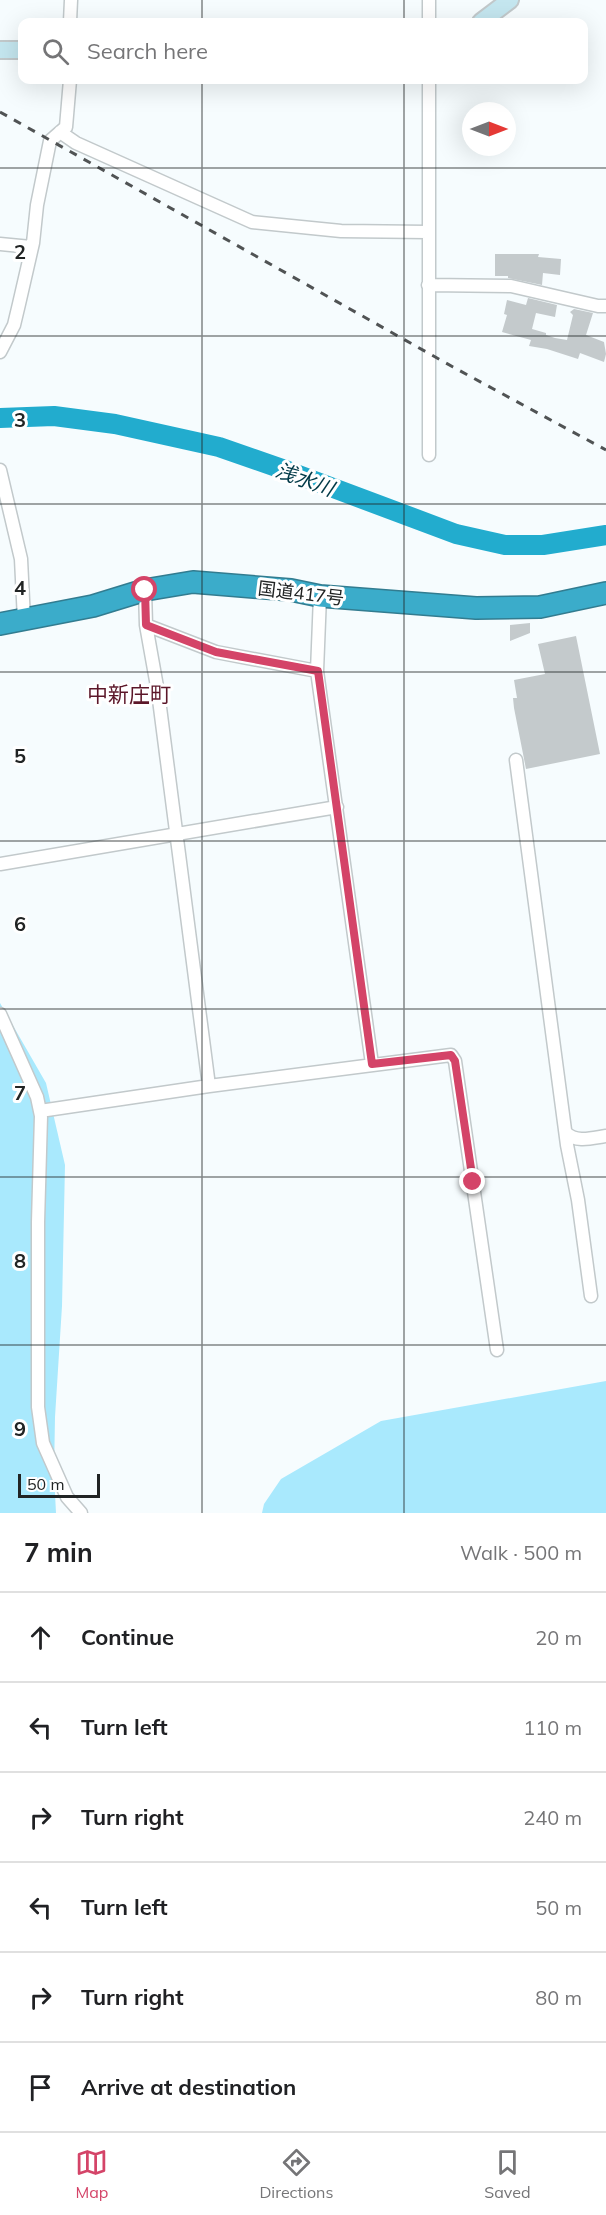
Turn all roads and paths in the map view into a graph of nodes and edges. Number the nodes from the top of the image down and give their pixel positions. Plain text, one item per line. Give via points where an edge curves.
1 (70, 0) edge
2 (429, 0) edge
3 (510, 0) edge
4 (70, 18) edge
5 (429, 18) edge
6 (486, 18) edge
7 (0, 50) edge
8 (18, 50) edge
9 (69, 84) edge
10 (429, 84) edge
11 (60, 132) junction
12 (428, 232) junction
13 (0, 244) edge
14 (31, 247) junction
15 (428, 285) junction
16 (606, 306) edge
17 (0, 352) edge
18 (429, 455) dead end
19 (0, 470) edge
20 (145, 590) junction
21 (606, 593) edge
22 (320, 596) junction
23 (24, 620) junction
24 (0, 624) edge
25 (146, 625) junction
26 (318, 671) junction
27 (516, 760) dead end
28 (337, 807) junction
29 (177, 834) junction
30 (0, 864) edge
31 (0, 1014) edge
32 (372, 1064) junction
33 (209, 1086) junction
34 (40, 1111) junction
35 (566, 1133) junction
36 (606, 1136) edge
37 (591, 1296) dead end
38 (497, 1350) dead end
39 (81, 1513) edge

1 - 4 street
2 - 5 street
3 - 6 main road
7 - 8 main road
9 - 11 street via 66,127
10 - 12 street
11 - 12 street via 76,143 252,222 341,231
11 - 14 street via 50,141
12 - 15 street
13 - 14 street
14 - 17 street via 14,325
15 - 16 street via 511,286
15 - 18 street
19 - 23 street via 21,559
20 - 22 highway, 国道417号 via 193,582
20 - 23 highway, 国道417号 via 93,606
20 - 25 street
21 - 22 highway, 国道417号 via 540,607 476,608
22 - 26 street
23 - 24 highway, 国道417号
25 - 26 street via 216,652
25 - 29 street
26 - 28 street
27 - 35 street
28 - 29 street
28 - 32 street
29 - 30 street
29 - 33 street
31 - 34 street
32 - 33 street
32 - 38 street via 451,1055 455,1061
33 - 34 street
34 - 39 street via 38,1407 43,1443 53,1470 67,1497
35 - 36 street via 573,1139
35 - 37 street

